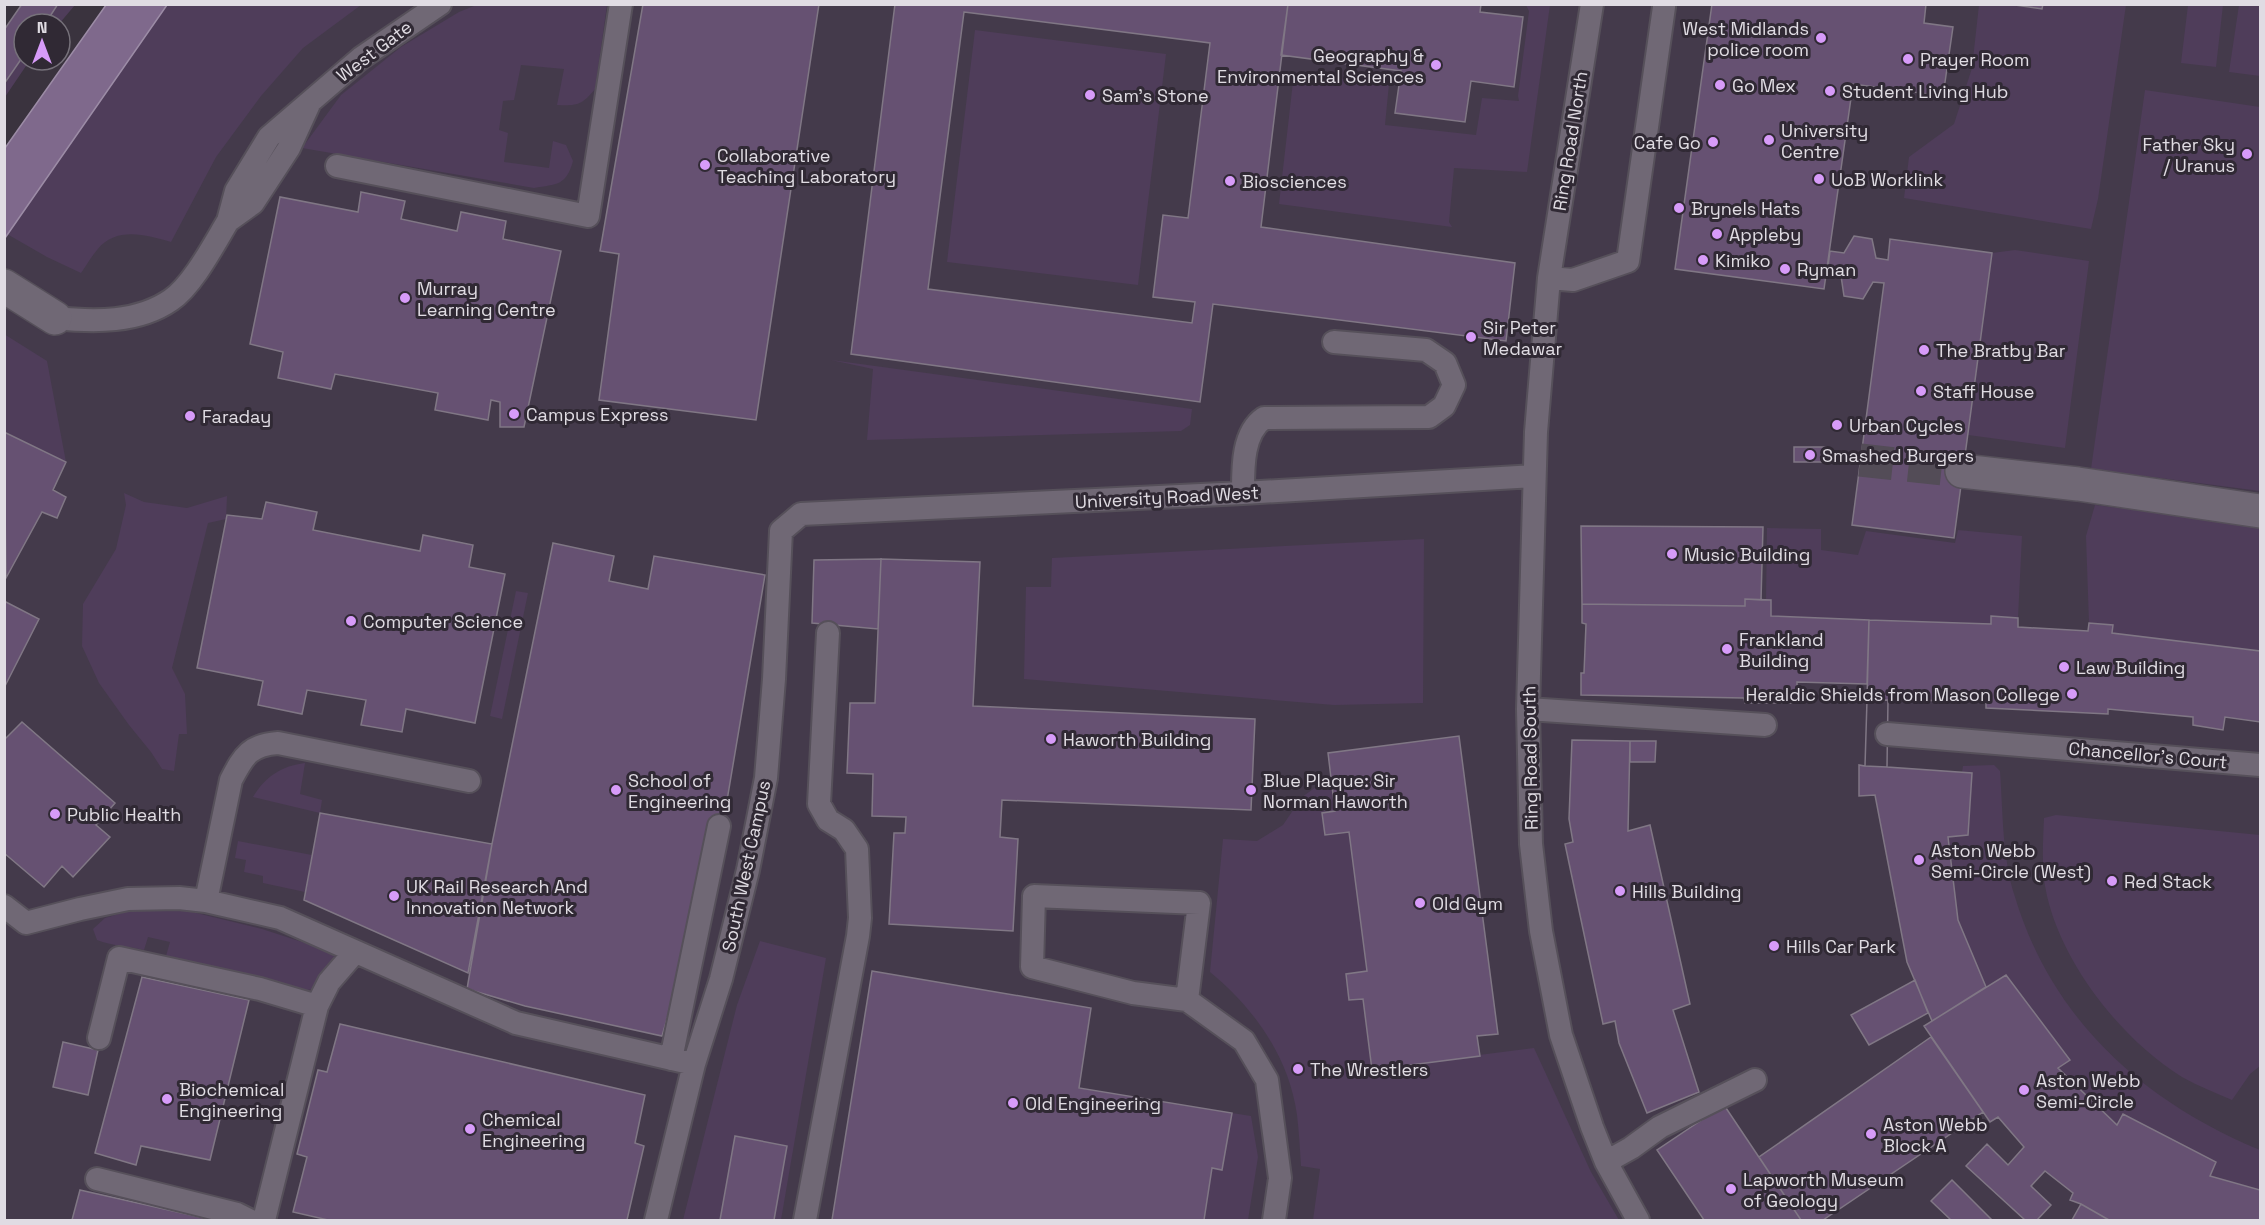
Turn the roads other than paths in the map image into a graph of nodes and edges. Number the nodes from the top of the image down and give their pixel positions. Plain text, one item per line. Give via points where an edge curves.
1 (440, 4) edge
2 (621, 4) edge
3 (1592, 4) edge
4 (1664, 7) dead end
5 (337, 166) dead end
6 (1549, 278) junction
7 (6, 287) edge
8 (55, 318) joint
9 (1334, 342) dead end
10 (1962, 471) tunnel mouth
11 (1533, 476) junction
12 (1243, 494) junction
13 (2260, 511) edge
14 (801, 513) joint
15 (828, 633) dead end
16 (1528, 709) junction
17 (1765, 725) dead end
18 (1887, 734) dead end
19 (2260, 765) edge
20 (469, 781) dead end
21 (719, 826) dead end
22 (206, 901) junction
23 (4, 906) edge
24 (355, 952) junction
25 (1187, 1000) junction
26 (317, 1006) junction
27 (99, 1038) dead end
28 (670, 1059) junction
29 (694, 1064) junction
30 (1755, 1080) dead end
31 (1606, 1162) junction
32 (97, 1179) dead end
33 (249, 1221) edge
34 (264, 1221) edge
35 (656, 1221) edge
36 (805, 1221) edge
37 (1274, 1221) edge
38 (1638, 1221) edge

1 - 8 lane, West Gate via 361,58 310,102 290,148 254,203 228,221 193,276 172,299 148,311 109,320
2 - 5 lane via 588,216
3 - 6 lane, Ring Road North
4 - 6 lane via 1628,261 1573,280
6 - 11 lane, Ring Road South
7 - 8 street
9 - 12 lane via 1426,350 1445,363 1454,385 1444,406 1429,417 1264,418 1255,424 1247,449
10 - 13 street
11 - 12 lane, University Road West
11 - 16 lane, Ring Road South
12 - 14 lane, University Road West
14 - 29 lane, South West Campus via 780,531 766,778 721,979
15 - 36 lane via 819,804 828,820 844,830 857,849 860,918
16 - 17 lane
16 - 31 lane, Ring Road South via 1531,844 1541,931 1561,1035
18 - 19 lane, Chancellor's Court
20 - 22 lane via 278,743 254,748 231,780
21 - 28 lane
22 - 23 lane via 128,899 26,923
22 - 24 lane via 280,918
24 - 26 lane via 329,982
24 - 28 lane via 516,1023
25 - 25 lane via 1199,903 1034,896 1032,968 1133,993
25 - 37 lane via 1244,1041 1267,1080 1280,1178
26 - 27 lane via 119,958
26 - 34 lane
28 - 29 lane
29 - 35 lane, South West Campus
30 - 31 lane via 1660,1127
31 - 38 lane, Ring Road South
32 - 33 lane via 237,1214

